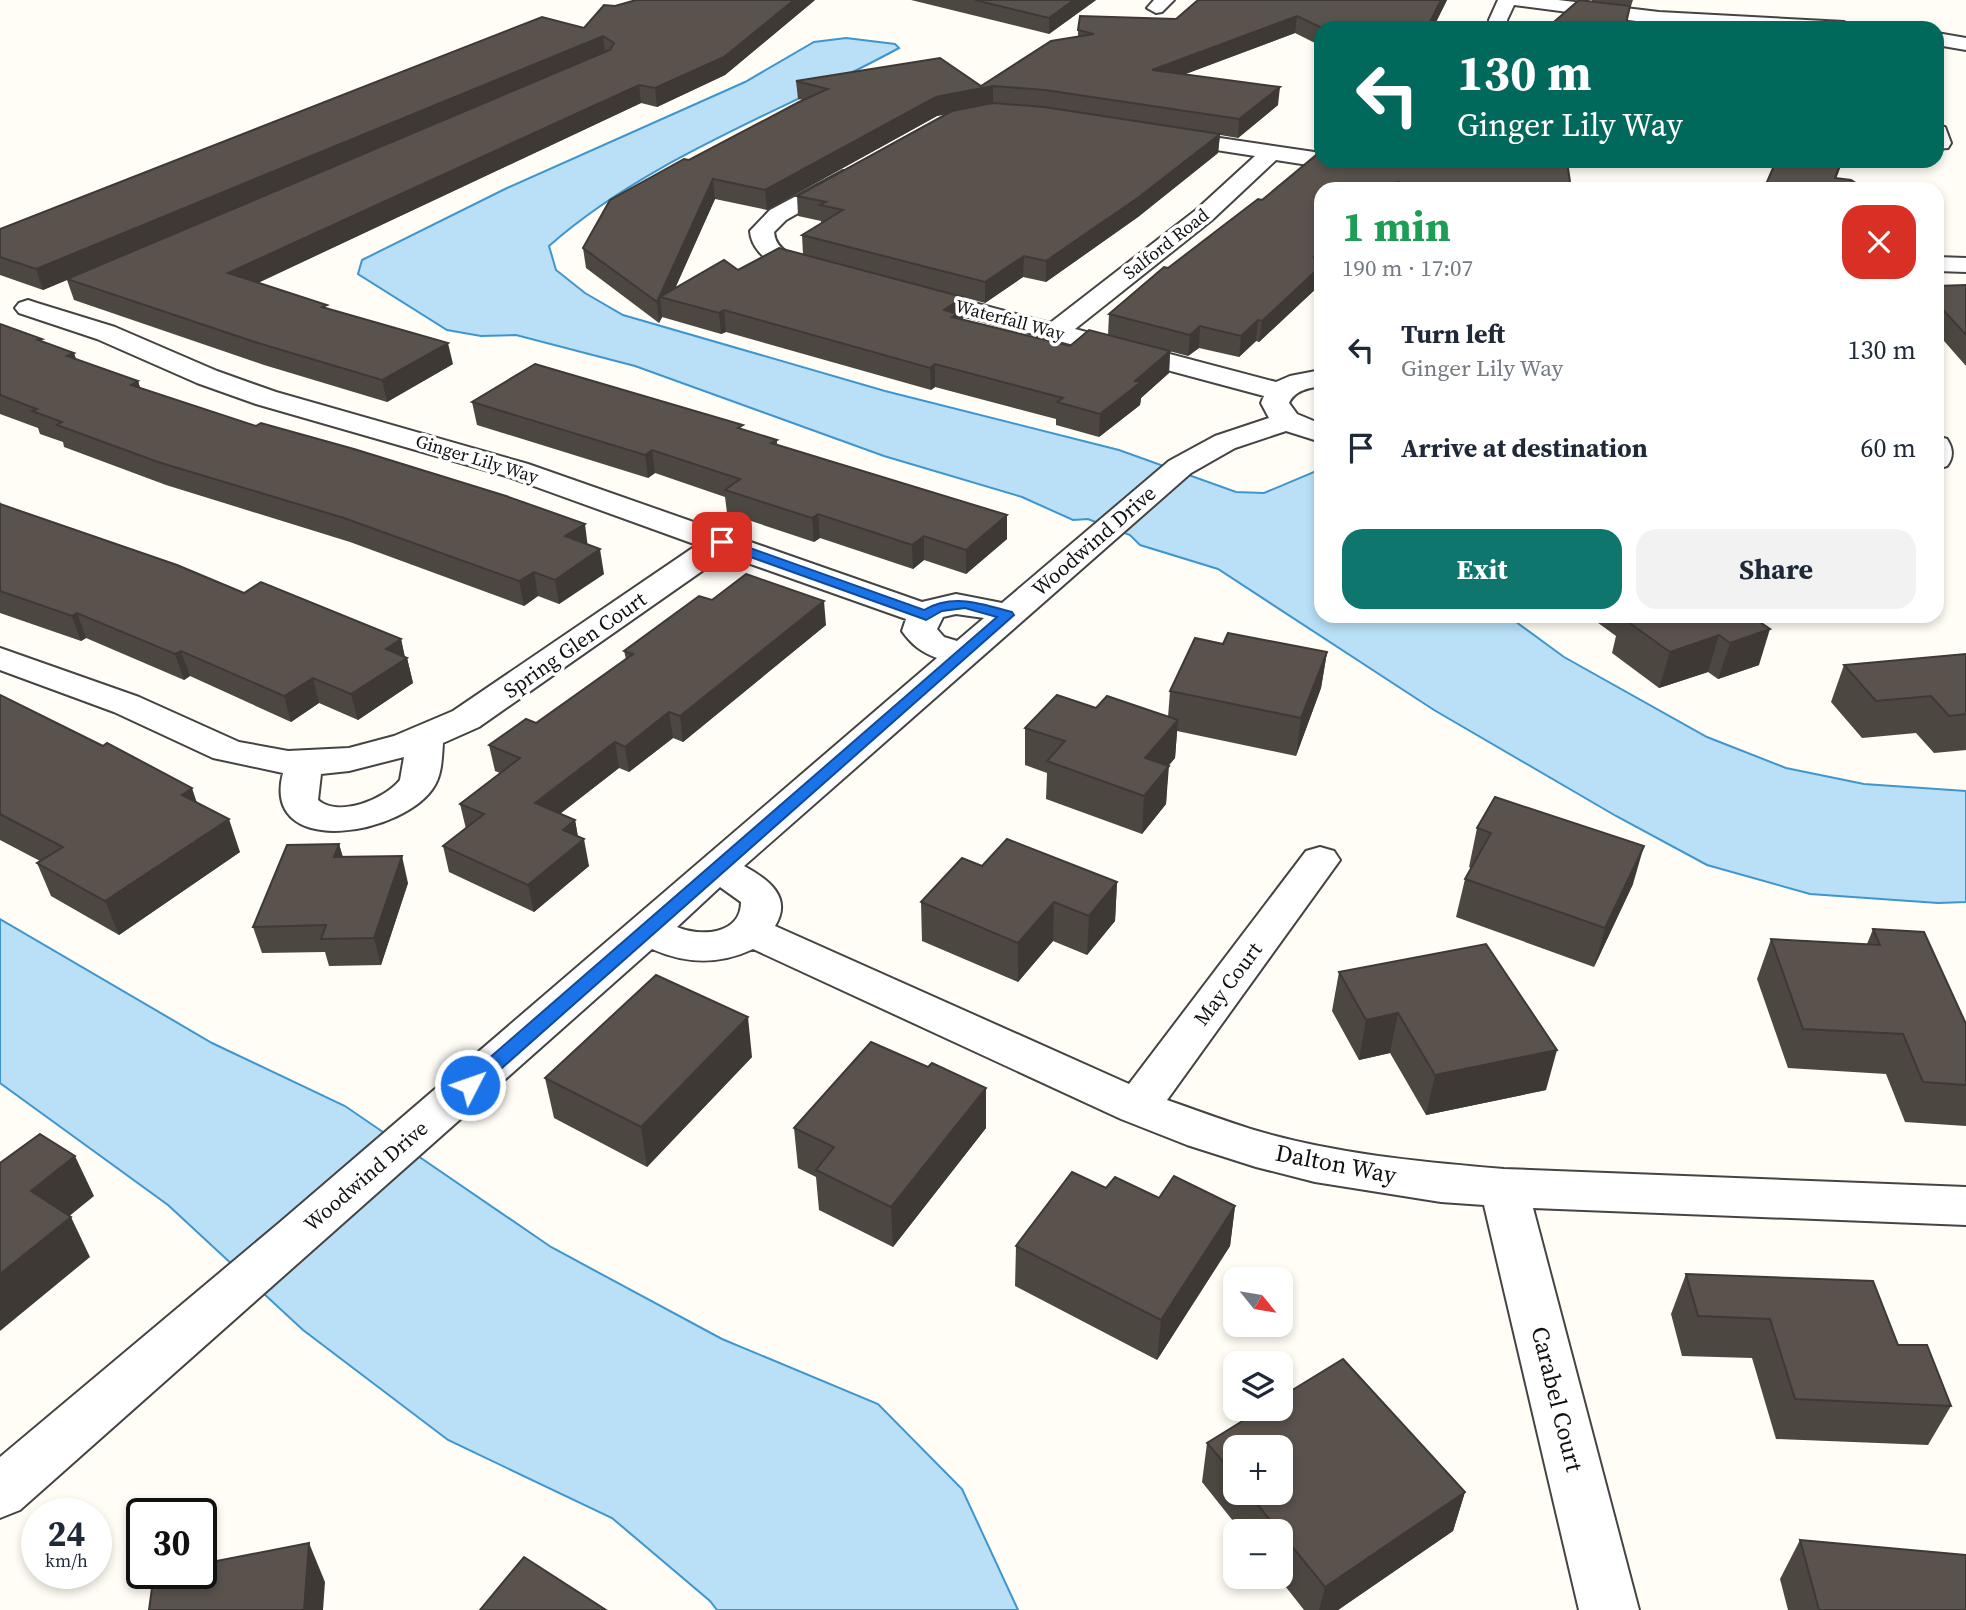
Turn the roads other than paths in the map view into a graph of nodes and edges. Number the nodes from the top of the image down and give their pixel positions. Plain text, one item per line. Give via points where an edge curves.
1 (1507, 0) edge
2 (1514, 0) edge
3 (1677, 9) edge
4 (1499, 21) edge
5 (1782, 21) edge
6 (1944, 40) edge
7 (1966, 44) edge
8 (1138, 131) edge
9 (1272, 152) junction
10 (1314, 159) edge
11 (861, 168) edge
12 (1944, 264) edge
13 (1966, 265) edge
14 (835, 274) edge
15 (887, 288) edge
16 (30, 307) dead end
17 (1055, 331) junction
18 (1314, 380) edge
19 (1281, 392) junction
20 (1288, 421) junction
21 (1314, 430) edge
22 (722, 542) junction
23 (926, 615) junction
24 (1007, 615) junction
25 (961, 656) junction
26 (0, 658) edge
27 (425, 740) junction
28 (304, 764) junction
29 (1320, 860) dead end
30 (716, 868) junction
31 (646, 929) junction
32 (750, 931) junction
33 (1137, 1107) junction
34 (1504, 1188) junction
35 (1966, 1206) edge
36 (0, 1492) edge
37 (1609, 1610) edge

1 - 4 street
2 - 3 street via 1609,13
3 - 5 street
6 - 7 street
8 - 9 street
9 - 10 street
9 - 17 street, Salford Road via 1204,215
11 - 14 street via 778,215 762,231 761,239 770,252
12 - 13 street
15 - 17 street, Waterfall Way
16 - 22 street, Ginger Lily Way via 266,398 517,470
17 - 19 street, Waterfall Way
18 - 19 street via 1292,384
19 - 20 street via 1276,408
20 - 21 street
20 - 24 street, Woodwind Drive via 1225,442 1180,467
22 - 23 street, Ginger Lily Way
22 - 27 street, Spring Glen Court via 502,696
23 - 24 street via 965,603
23 - 25 street via 919,631 924,638
24 - 25 street, Woodwind Drive
25 - 30 street, Woodwind Drive
26 - 28 street, Spring Glen Court via 225,749
27 - 28 street, Spring Glen Court via 363,758
27 - 28 street via 418,782 411,792 398,803 357,818 305,811 298,796
29 - 33 street, May Court
30 - 31 street, Woodwind Drive
30 - 32 street via 761,897 762,914
31 - 32 street via 690,947 706,948
31 - 36 street, Woodwind Drive
32 - 33 street, Dalton Way
33 - 34 street, Dalton Way via 1256,1149 1315,1163
34 - 35 street, Dalton Way
34 - 37 street, Carabel Court

